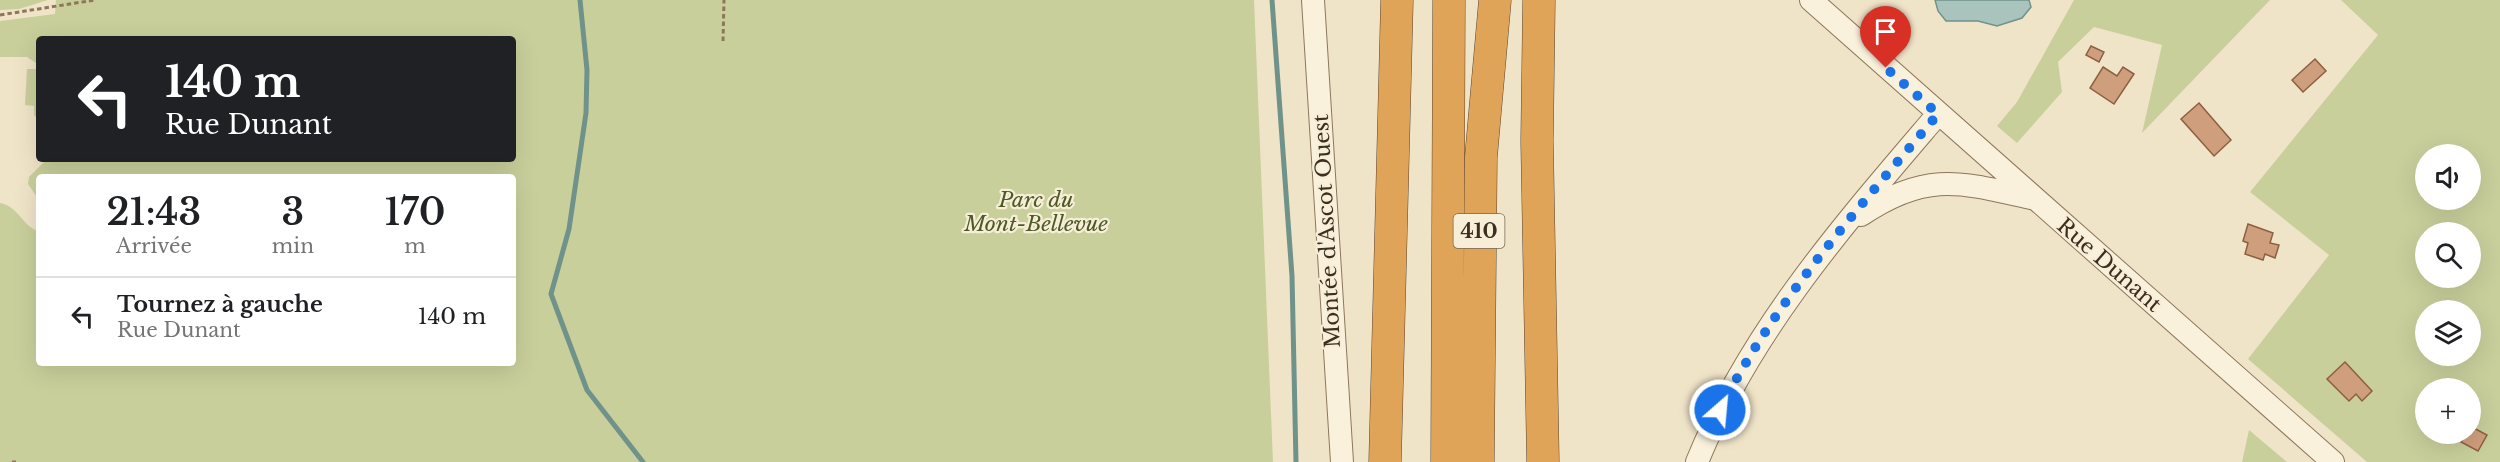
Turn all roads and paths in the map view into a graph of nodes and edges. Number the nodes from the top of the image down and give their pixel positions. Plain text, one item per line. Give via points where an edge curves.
1 (95, 0) edge
2 (724, 0) edge
3 (1313, 0) edge
4 (1397, 0) edge
5 (1449, 0) edge
6 (1495, 0) edge
7 (1539, 0) edge
8 (1810, 0) edge
9 (1821, 0) edge
10 (0, 15) edge
11 (723, 41) dead end
12 (1886, 68) junction
13 (1938, 114) junction
14 (2033, 199) junction
15 (1843, 228) junction
16 (1342, 462) edge
17 (1385, 462) edge
18 (1447, 462) edge
19 (1478, 462) edge
20 (1543, 462) edge
21 (1697, 462) edge
22 (2333, 462) edge

1 - 10 path
2 - 11 path
3 - 16 street, Montée d'Ascot Ouest
4 - 17 highway
5 - 18 highway, 410
6 - 19 highway, 410 via 1480,180
7 - 20 highway
8 - 12 street, Rue Dunant
9 - 12 street, Rue Dunant
12 - 13 street, Rue Dunant
13 - 14 street, Rue Dunant
13 - 15 street
14 - 15 street via 1964,184 1931,184 1890,196
14 - 22 street, Rue Dunant
15 - 21 street via 1760,339

